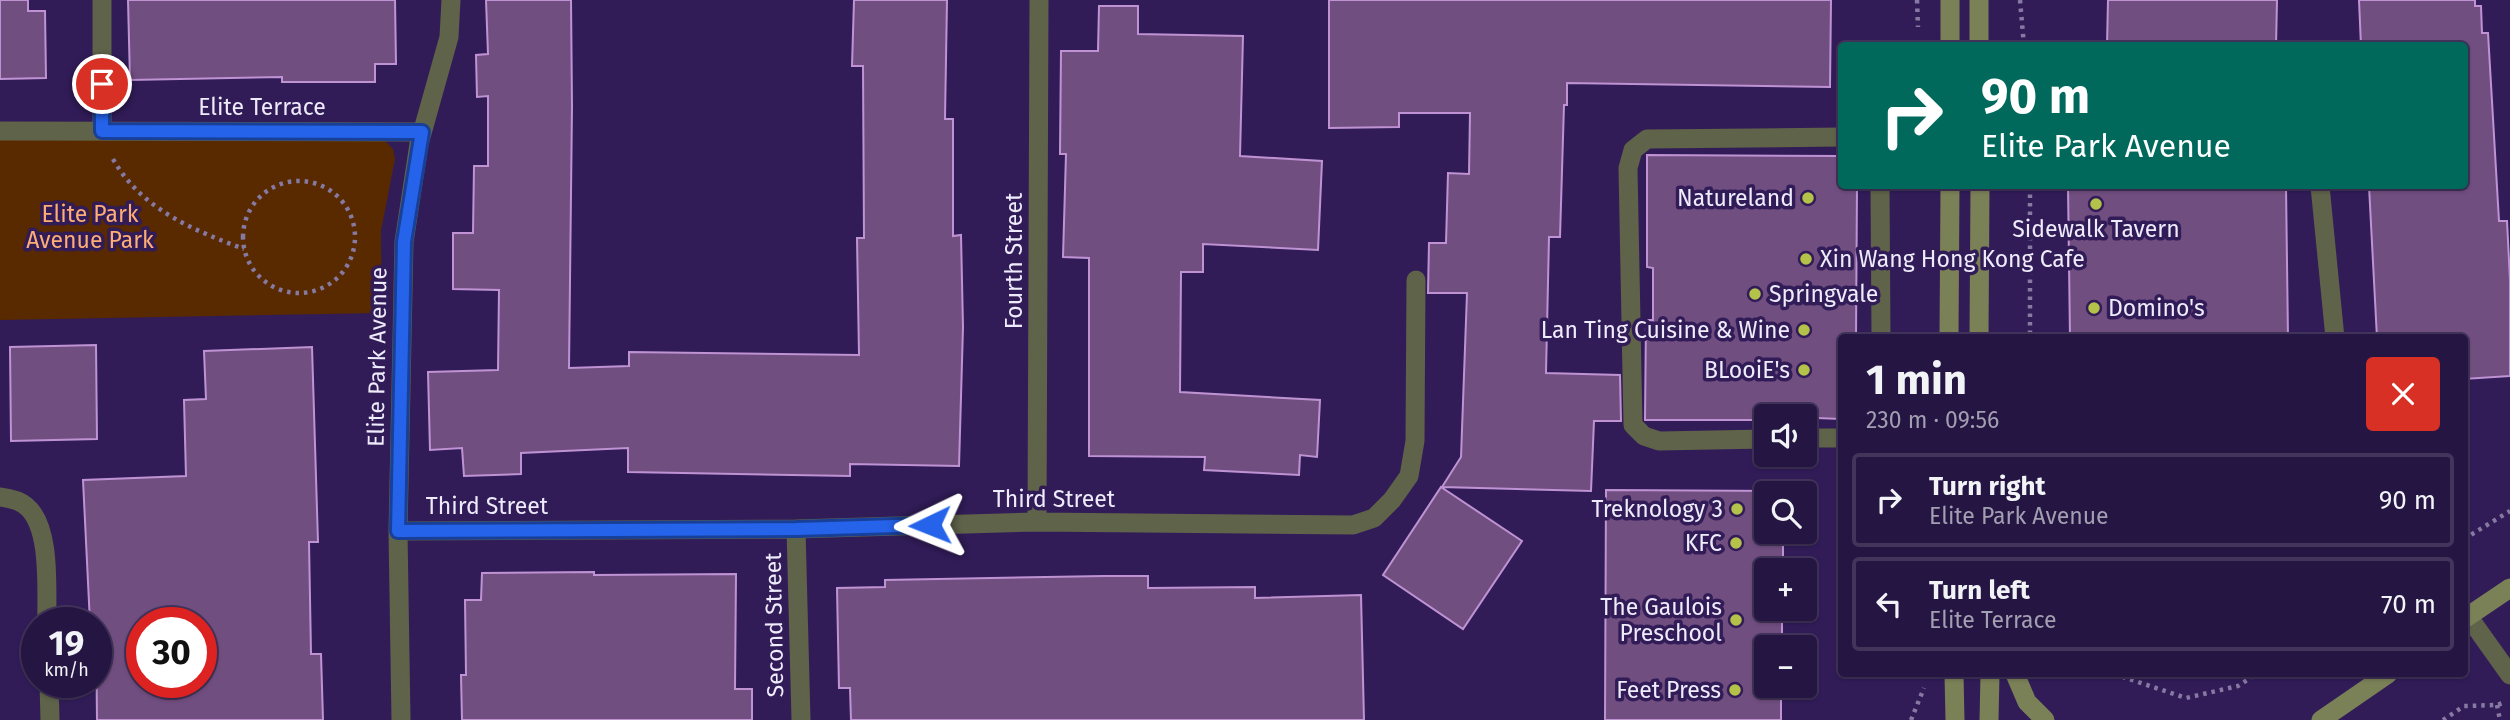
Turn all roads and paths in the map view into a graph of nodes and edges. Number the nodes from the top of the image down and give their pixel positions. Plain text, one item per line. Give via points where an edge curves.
1 (102, 0) edge
2 (451, 0) edge
3 (1039, 0) edge
4 (1917, 0) edge
5 (1950, 0) edge
6 (1979, 0) edge
7 (2020, 0) edge
8 (1918, 34) dead end
9 (1950, 42) edge
10 (1979, 42) edge
11 (2024, 42) edge
12 (0, 131) edge
13 (102, 131) junction
14 (422, 132) junction
15 (1838, 137) edge
16 (1880, 189) edge
17 (1950, 189) edge
18 (1980, 189) edge
19 (2030, 189) edge
20 (2320, 189) edge
21 (244, 249) junction
22 (1416, 280) dead end
23 (1881, 334) edge
24 (1949, 334) edge
25 (1979, 334) edge
26 (2030, 334) edge
27 (2335, 334) edge
28 (1817, 438) edge
29 (1838, 438) edge
30 (1754, 439) edge
31 (0, 497) edge
32 (2510, 511) edge
33 (1037, 522) junction
34 (796, 529) junction
35 (398, 531) junction
36 (2468, 537) edge
37 (2510, 588) edge
38 (46, 607) edge
39 (2468, 617) edge
40 (2468, 621) edge
41 (2510, 675) edge
42 (1954, 677) edge
43 (1990, 677) edge
44 (2016, 677) edge
45 (2123, 677) edge
46 (2252, 677) edge
47 (2384, 677) edge
48 (1928, 678) dead end
49 (49, 698) edge
50 (2510, 699) edge
51 (2497, 705) junction
52 (50, 720) edge
53 (401, 720) edge
54 (801, 720) edge
55 (1911, 720) edge
56 (1955, 720) edge
57 (1989, 720) edge
58 (2045, 720) edge
59 (2321, 720) edge
60 (2443, 720) edge
61 (2500, 720) edge

1 - 13 street
2 - 14 street, Elite Park Avenue via 449,37
3 - 33 street, Fourth Street
4 - 8 path
5 - 9 main road
6 - 10 main road
7 - 11 path
12 - 13 street, Elite Terrace
13 - 14 street, Elite Terrace
13 - 21 path via 117,167 143,197 174,219
14 - 35 street, Elite Park Avenue via 404,242
15 - 30 street via 1647,139 1633,150 1628,168 1633,425 1644,436 1659,441
16 - 23 street
17 - 24 main road
18 - 25 main road
19 - 26 path
20 - 27 street
21 - 21 path via 246,219 253,205 262,194 291,181 321,184 345,203 352,217 355,247 350,262 330,285 316,291 301,294 271,286 250,264
22 - 33 street, Third Street via 1415,441 1409,476 1374,517 1353,525
28 - 29 street
31 - 38 street via 26,505 37,521 44,541
32 - 36 path
33 - 34 street, Third Street
34 - 35 street, Third Street
34 - 54 street, Second Street
35 - 53 street, Elite Park Avenue
37 - 39 main road
40 - 41 street
42 - 56 main road
43 - 57 main road
44 - 58 main road via 2027,702
45 - 46 path via 2186,698 2238,687
47 - 59 main road
48 - 55 path
49 - 52 street
50 - 51 path
51 - 60 path via 2464,706
51 - 61 path

